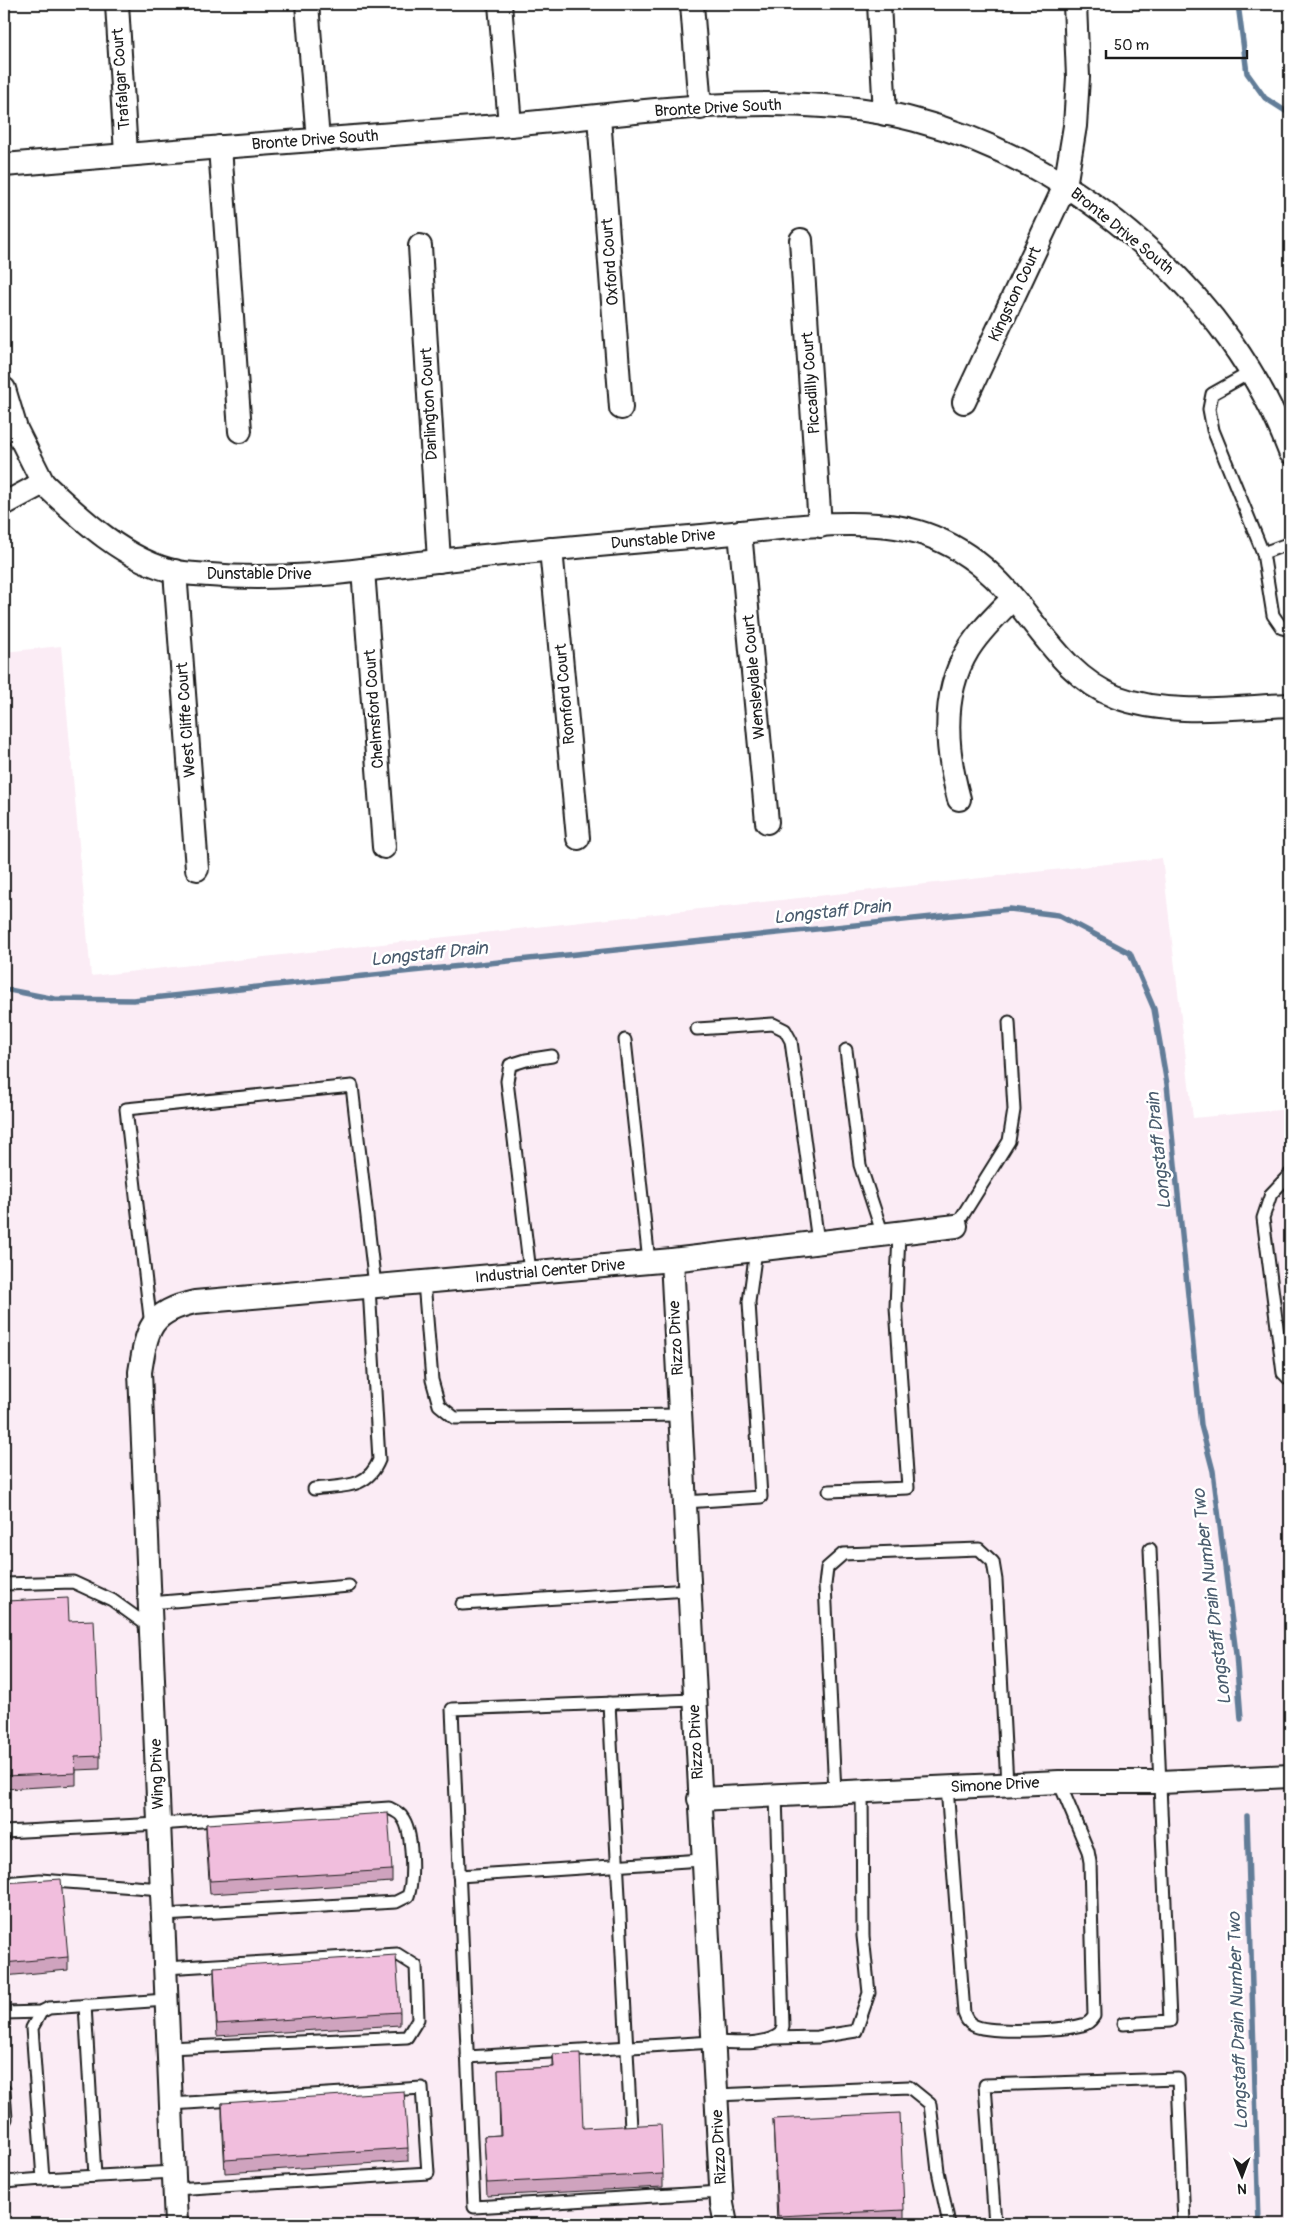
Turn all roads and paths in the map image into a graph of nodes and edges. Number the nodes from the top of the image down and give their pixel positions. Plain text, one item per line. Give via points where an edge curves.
1 (117, 4) edge
2 (307, 4) edge
3 (500, 4) edge
4 (692, 4) edge
5 (879, 4) edge
6 (1075, 4) edge
7 (700, 108) junction
8 (885, 114) junction
9 (599, 117) junction
10 (510, 125) junction
11 (318, 140) junction
12 (220, 147) junction
13 (126, 154) junction
14 (4, 165) edge
15 (1065, 186) junction
16 (801, 240) dead end
17 (420, 246) dead end
18 (1251, 372) junction
19 (4, 389) edge
20 (964, 402) dead end
21 (621, 408) dead end
22 (240, 431) dead end
23 (1290, 452) edge
24 (43, 483) junction
25 (4, 504) edge
26 (820, 526) junction
27 (740, 532) junction
28 (1290, 543) edge
29 (552, 550) junction
30 (1263, 553) junction
31 (439, 561) junction
32 (363, 570) junction
33 (175, 572) junction
34 (1014, 598) junction
35 (1290, 630) edge
36 (1290, 705) edge
37 (959, 798) dead end
38 (767, 822) dead end
39 (578, 838) dead end
40 (384, 847) dead end
41 (197, 869) dead end
42 (1009, 1022) dead end
43 (697, 1029) dead end
44 (625, 1040) dead end
45 (846, 1050) dead end
46 (552, 1056) dead end
47 (1290, 1174) edge
48 (956, 1226) joint
49 (891, 1234) junction
50 (818, 1242) junction
51 (756, 1250) junction
52 (672, 1260) junction
53 (649, 1262) junction
54 (530, 1272) junction
55 (424, 1282) junction
56 (372, 1286) junction
57 (151, 1326) junction
58 (1290, 1380) edge
59 (680, 1415) junction
60 (314, 1488) dead end
61 (829, 1491) dead end
62 (685, 1502) junction
63 (1150, 1549) dead end
64 (4, 1584) edge
65 (349, 1586) dead end
66 (689, 1590) junction
67 (150, 1603) junction
68 (462, 1604) dead end
69 (151, 1628) junction
70 (694, 1700) junction
71 (609, 1703) junction
72 (1290, 1776) edge
73 (1059, 1782) junction
74 (1161, 1782) junction
75 (1007, 1784) junction
76 (947, 1787) junction
77 (862, 1791) junction
78 (834, 1792) junction
79 (776, 1795) junction
80 (699, 1799) junction
81 (159, 1824) junction
82 (4, 1832) edge
83 (702, 1860) junction
84 (618, 1866) junction
85 (459, 1876) junction
86 (4, 1883) edge
87 (162, 1889) junction
88 (163, 1915) junction
89 (165, 1968) junction
90 (166, 2000) junction
91 (86, 2005) junction
92 (41, 2012) junction
93 (4, 2013) edge
94 (1122, 2024) dead end
95 (775, 2038) junction
96 (713, 2042) junction
97 (628, 2047) junction
98 (168, 2048) junction
99 (467, 2057) junction
100 (4, 2090) edge
101 (716, 2095) junction
102 (171, 2104) junction
103 (6, 2119) dead end
104 (631, 2128) edge
105 (95, 2176) junction
106 (43, 2179) junction
107 (174, 2180) junction
108 (4, 2182) edge
109 (721, 2192) junction
110 (176, 2224) edge
111 (726, 2224) edge
112 (949, 2224) edge
113 (995, 2224) edge
114 (1184, 2224) edge

1 - 13 street, Trafalgar Court
2 - 11 street
3 - 10 street
4 - 7 street
5 - 8 street
6 - 15 street, Kingston Court via 1078,77 1075,126
7 - 8 street, Bronte Drive South via 785,104
7 - 9 street, Bronte Drive South
8 - 15 street, Bronte Drive South via 967,136
9 - 10 street, Bronte Drive South
9 - 21 street, Oxford Court
10 - 11 street, Bronte Drive South
11 - 12 street, Bronte Drive South
12 - 13 street, Bronte Drive South
12 - 22 street
13 - 14 street, Bronte Drive South
15 - 18 street, Bronte Drive South via 1159,257 1204,305
15 - 20 street, Kingston Court
16 - 26 street, Piccadilly Court
17 - 31 street, Darlington Court
18 - 23 street, Bronte Drive South
18 - 30 lane via 1212,394 1209,409 1213,430
19 - 24 street via 16,429
24 - 25 street
24 - 33 street, Dunstable Drive via 110,541
26 - 27 street, Dunstable Drive
26 - 34 street, Dunstable Drive via 874,524 923,532 966,553
27 - 29 street, Dunstable Drive
27 - 38 street, Wensleydale Court
28 - 30 lane
29 - 31 street, Dunstable Drive
29 - 39 street, Romford Court
30 - 35 lane via 1273,615 1282,628
31 - 32 street, Dunstable Drive
32 - 33 street, Dunstable Drive via 270,576
32 - 40 street, Chelmsford Court
33 - 41 street, West Cliffe Court
34 - 36 street, Dunstable Drive via 1063,661 1086,680 1114,696 1144,705 1194,709
34 - 37 street via 979,634 956,677 950,707 949,754
42 - 48 lane via 1014,1110 1009,1141
43 - 50 lane via 773,1024 785,1030 791,1041
44 - 53 lane
45 - 49 lane via 860,1166
46 - 54 lane via 510,1065 507,1081
47 - 58 lane via 1271,1194 1263,1218 1283,1373
48 - 49 street, Industrial Center Drive
49 - 50 street, Industrial Center Drive
49 - 61 lane via 908,1488
50 - 51 street, Industrial Center Drive
51 - 52 street, Industrial Center Drive
51 - 62 lane via 750,1302 760,1497
52 - 53 street, Industrial Center Drive
52 - 59 street, Rizzo Drive
53 - 54 street, Industrial Center Drive
54 - 55 street, Industrial Center Drive
55 - 56 street, Industrial Center Drive
55 - 59 lane via 432,1380 439,1405 455,1418
56 - 57 street, Industrial Center Drive via 195,1302 174,1307 160,1315
56 - 57 lane via 352,1086 126,1109
56 - 60 lane via 380,1460 374,1473 366,1480
57 - 67 street, Wing Drive via 140,1372
59 - 62 street, Rizzo Drive
62 - 66 street, Rizzo Drive
63 - 74 lane
64 - 69 lane via 73,1582 112,1600
65 - 67 lane
66 - 68 lane
66 - 70 street, Rizzo Drive
67 - 69 street, Wing Drive
69 - 81 street, Wing Drive
70 - 71 lane
70 - 80 street, Rizzo Drive
71 - 84 lane
71 - 85 lane via 452,1709
72 - 74 street, Simone Drive
73 - 74 street, Simone Drive
73 - 75 street, Simone Drive
73 - 76 lane via 1090,1862 1094,2016 1084,2025 1067,2028 992,2030 967,2020
74 - 94 lane via 1170,2021
75 - 76 street, Simone Drive
75 - 78 lane via 993,1562 979,1549 843,1554 827,1568 825,1585
76 - 77 street, Simone Drive
77 - 78 street, Simone Drive
77 - 95 lane via 863,1936 869,1992 856,2032
78 - 79 street, Simone Drive
79 - 80 street, Simone Drive
79 - 95 lane via 783,2026
80 - 83 street, Rizzo Drive
81 - 82 lane
81 - 87 street, Wing Drive
81 - 88 lane via 389,1808 402,1816 409,1836 412,1886 408,1896 396,1902
83 - 84 lane
83 - 96 street, Rizzo Drive
84 - 85 lane
84 - 97 lane
85 - 99 lane
86 - 87 lane via 40,1880
87 - 88 street, Wing Drive
88 - 89 street, Wing Drive
89 - 90 street, Wing Drive
89 - 98 lane via 397,1954 416,1966 418,2019 407,2037
90 - 91 lane
90 - 98 street, Wing Drive
91 - 92 lane via 49,2008
91 - 105 lane
92 - 93 lane
92 - 106 lane via 32,2028
95 - 96 lane
96 - 97 lane
96 - 101 street, Rizzo Drive
97 - 99 lane
97 - 104 lane
98 - 102 street, Wing Drive
99 - 109 lane via 474,2207
100 - 103 lane
101 - 109 street, Rizzo Drive
101 - 112 lane via 909,2087 930,2104 938,2171
102 - 107 street, Wing Drive
102 - 107 lane via 422,2088 428,2173
105 - 106 lane
105 - 107 lane
106 - 108 lane
107 - 110 street, Wing Drive
109 - 111 street, Rizzo Drive
113 - 114 lane via 984,2085 1178,2079

